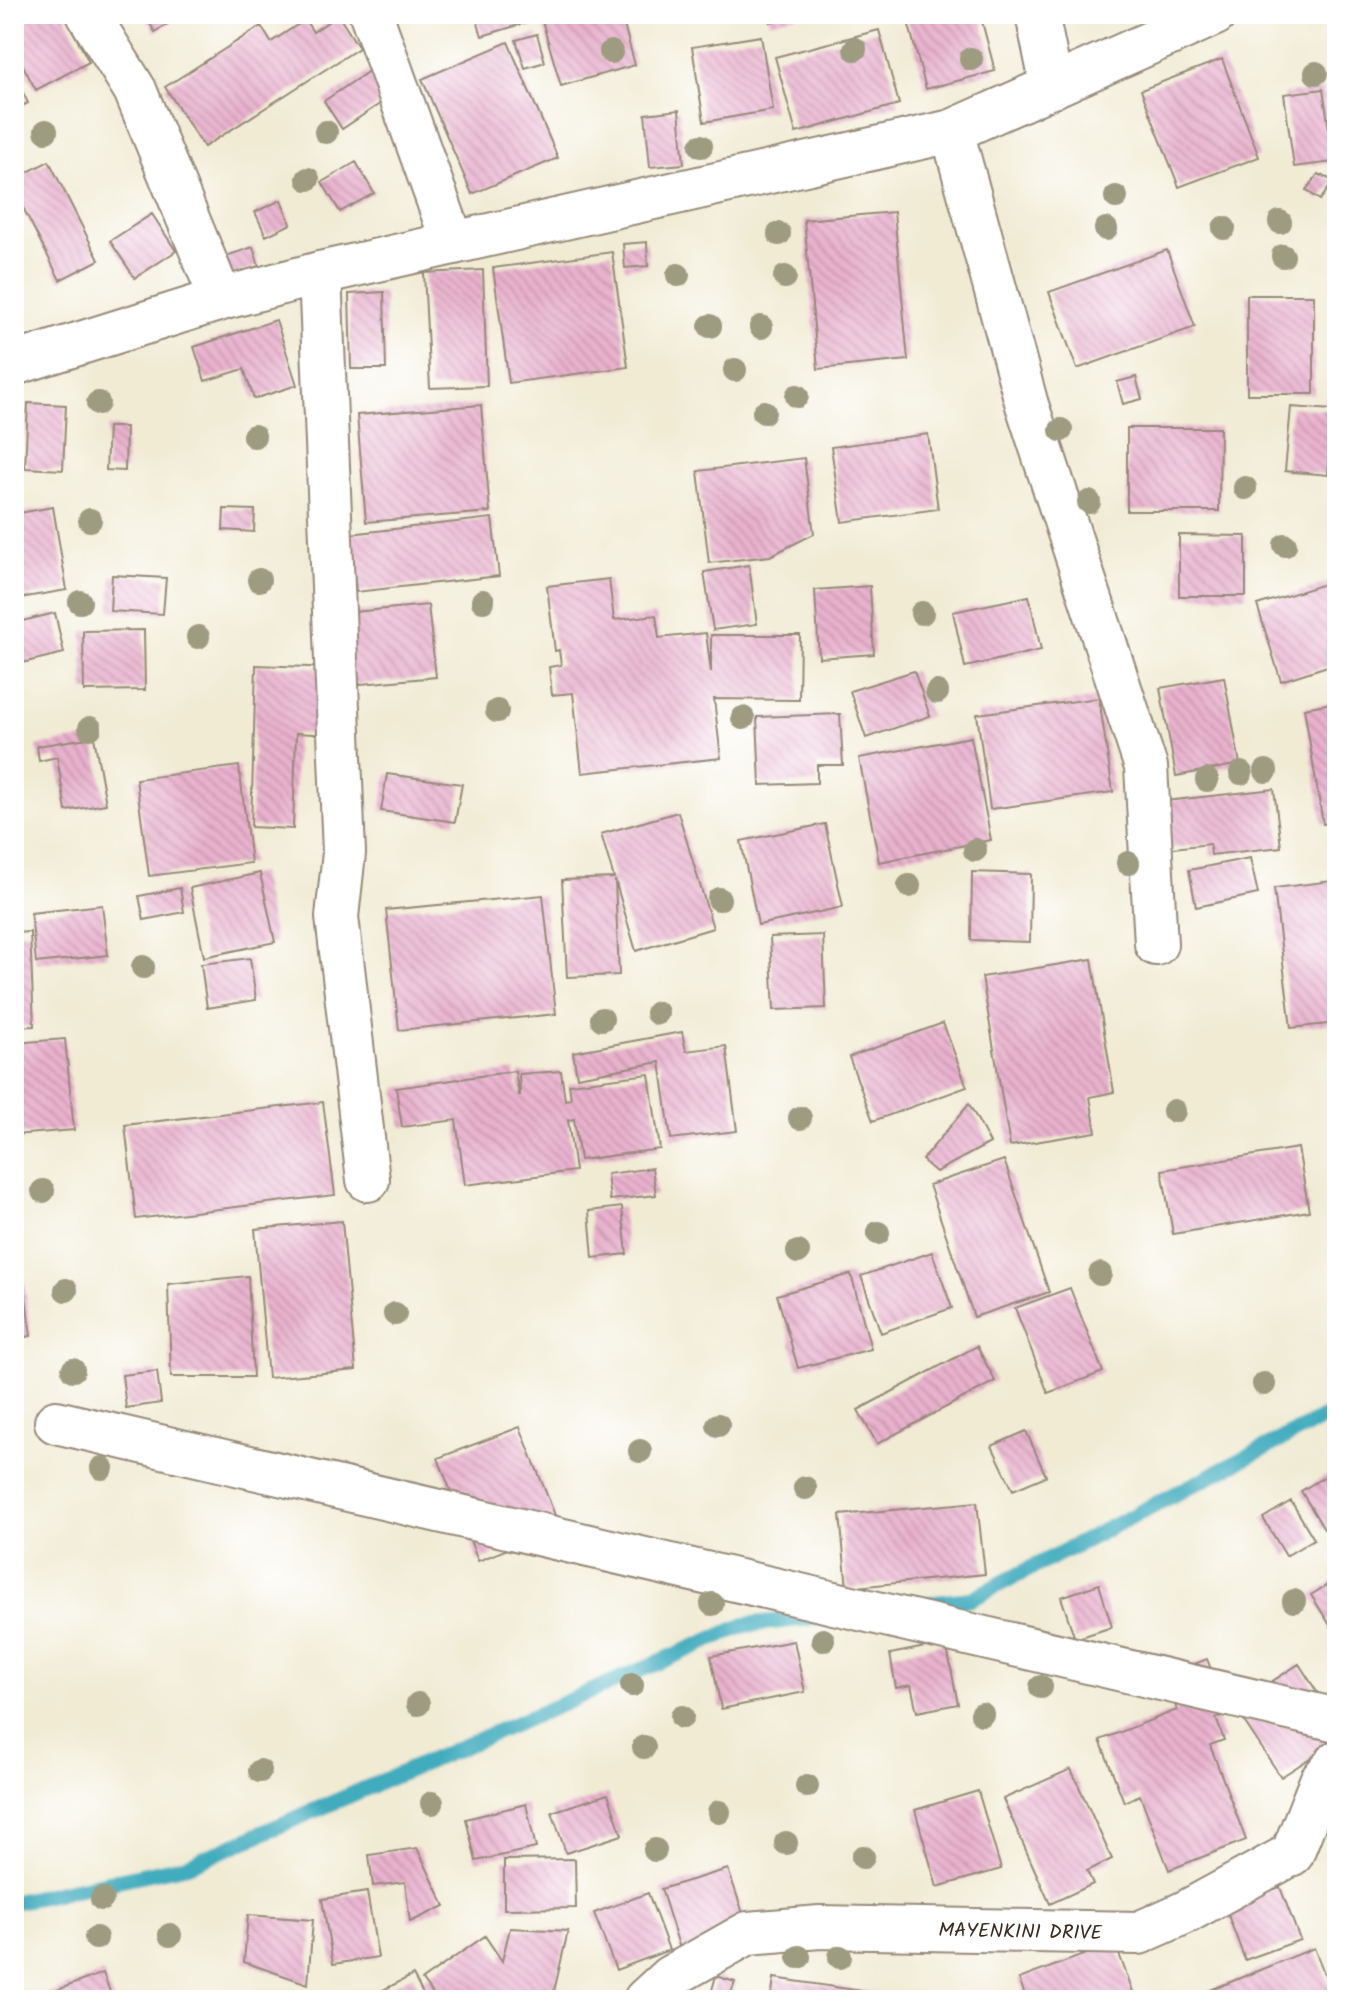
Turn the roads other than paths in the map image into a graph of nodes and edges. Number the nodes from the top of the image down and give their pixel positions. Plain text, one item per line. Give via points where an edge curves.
1 (88, 14) edge
2 (371, 14) edge
3 (1037, 14) edge
4 (1215, 14) edge
5 (1052, 87) junction
6 (952, 131) junction
7 (453, 243) junction
8 (320, 273) junction
9 (221, 299) junction
10 (14, 364) edge
11 (1156, 944) dead end
12 (368, 1180) dead end
13 (56, 1422) dead end
14 (1337, 1720) edge
15 (1337, 1762) edge
16 (645, 2000) edge

1 - 9 street via 135,90
2 - 7 street
3 - 5 street
4 - 5 street
5 - 6 street
6 - 7 street
6 - 11 street via 1027,405 1146,767
7 - 8 street
8 - 9 street
8 - 12 street via 344,853 337,917
9 - 10 street
13 - 14 street
15 - 16 street, MAYENKINI DRIVE via 1321,1781 1292,1854 1139,1933 820,1927 748,1933 670,1977

